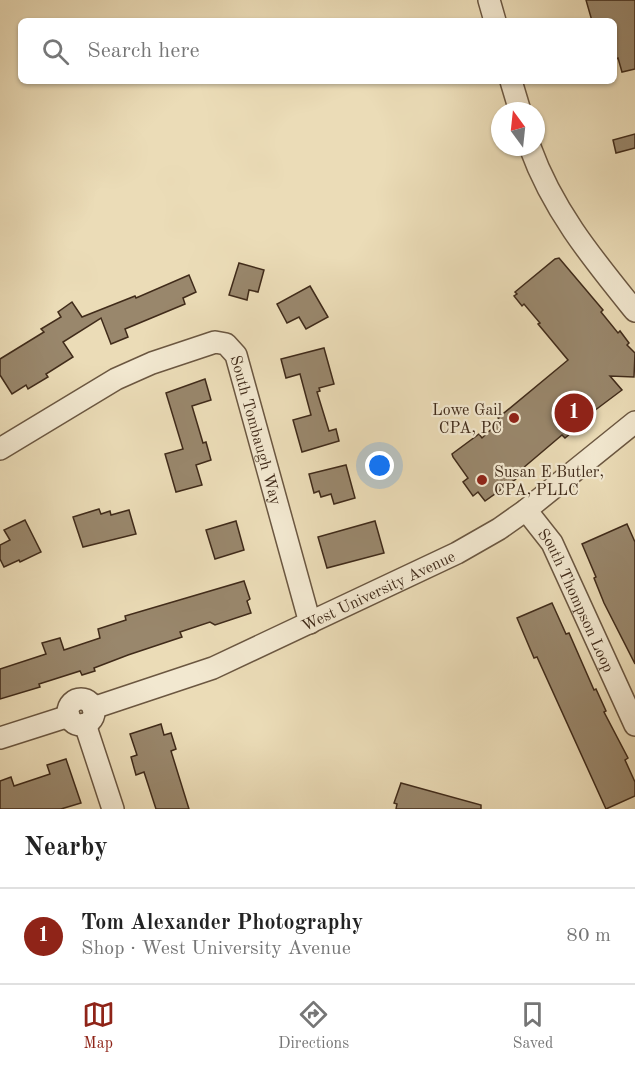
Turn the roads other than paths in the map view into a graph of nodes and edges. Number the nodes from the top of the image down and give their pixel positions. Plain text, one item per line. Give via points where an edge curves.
1 (489, 0) edge
2 (494, 18) edge
3 (512, 84) edge
4 (517, 102) edge
5 (534, 156) edge
6 (635, 311) edge
7 (635, 422) edge
8 (0, 449) edge
9 (525, 510) junction
10 (310, 623) junction
11 (82, 716) junction
12 (635, 725) edge
13 (0, 738) edge
14 (113, 809) edge

1 - 2 street
3 - 4 street
5 - 6 street via 549,194 580,243
7 - 9 street, West University Avenue
8 - 10 street, South Tombaugh Way via 116,379 194,348 215,342 226,344 236,355
9 - 10 street, West University Avenue via 457,553
9 - 12 street, South Thompson Loop via 552,543
10 - 11 street, West University Avenue via 213,668
11 - 13 street, West University Avenue
11 - 14 street

